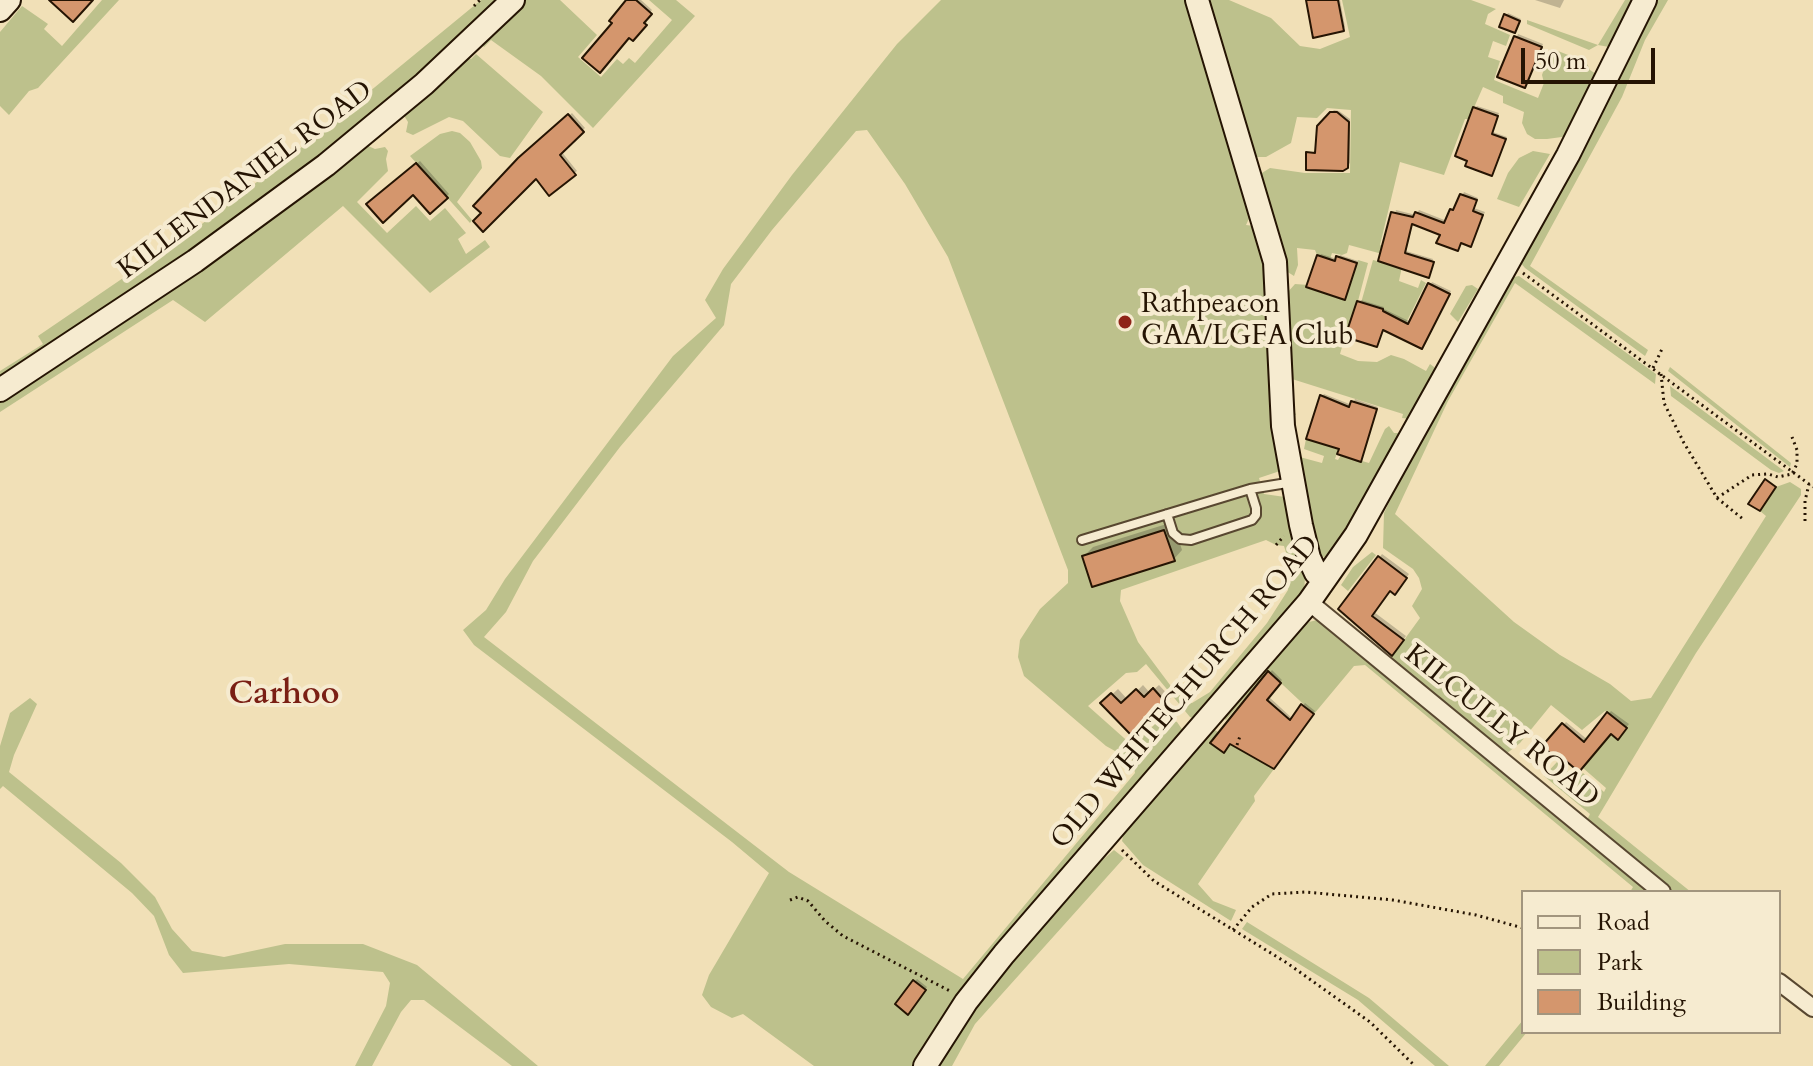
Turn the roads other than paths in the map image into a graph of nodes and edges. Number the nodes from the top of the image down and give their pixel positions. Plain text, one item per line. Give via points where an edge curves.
1 (9, 0) edge
2 (513, 0) edge
3 (1197, 0) edge
4 (1645, 0) edge
5 (0, 10) edge
6 (0, 390) edge
7 (1293, 482) junction
8 (1250, 489) junction
9 (1167, 514) junction
10 (1082, 540) dead end
11 (1325, 579) junction
12 (1309, 602) junction
13 (1660, 890) edge
14 (1781, 984) edge
15 (1813, 1008) edge
16 (925, 1066) edge

1 - 5 street
2 - 6 street, KILLENDANIEL ROAD via 424,84 326,165 195,261
3 - 7 street via 1275,262 1282,415
4 - 11 street, OLD WHITECHURCH ROAD via 1568,155 1374,506
7 - 8 lane
7 - 11 street via 1309,558
8 - 9 lane
8 - 9 lane via 1256,508 1252,520 1191,540 1173,533
9 - 10 lane
11 - 12 street, OLD WHITECHURCH ROAD
12 - 13 street, KILCULLY ROAD
12 - 16 street, OLD WHITECHURCH ROAD via 1004,954
14 - 15 street

